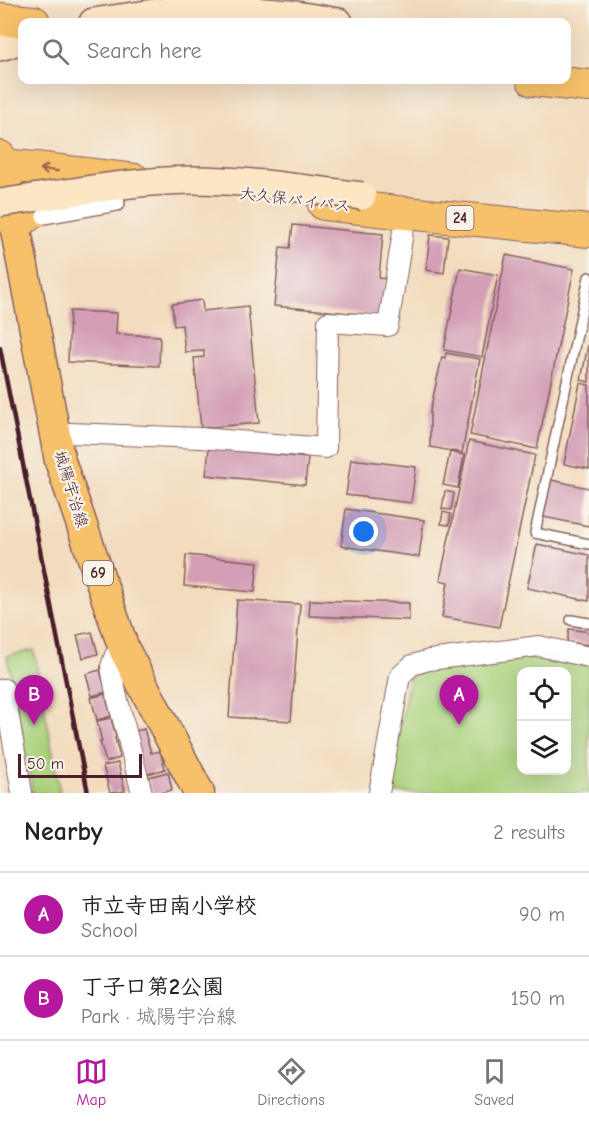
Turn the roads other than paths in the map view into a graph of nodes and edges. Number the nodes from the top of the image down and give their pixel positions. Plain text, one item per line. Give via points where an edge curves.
1 (120, 18) edge
2 (314, 18) edge
3 (0, 19) edge
4 (18, 21) edge
5 (18, 40) edge
6 (0, 47) edge
7 (571, 74) edge
8 (589, 79) edge
9 (570, 84) edge
10 (589, 86) edge
11 (1, 161) edge
12 (191, 188) junction
13 (13, 212) edge
14 (406, 213) junction
15 (45, 216) dead end
16 (589, 217) edge
17 (589, 231) edge
18 (589, 277) edge
19 (55, 434) junction
20 (589, 544) edge
21 (571, 620) dead end
22 (589, 623) edge
23 (124, 649) junction
24 (589, 657) edge
25 (0, 690) edge
26 (22, 793) edge
27 (142, 793) edge
28 (199, 793) edge
29 (379, 793) edge

1 - 2 main road via 167,11 229,9
3 - 4 highway
5 - 6 main road
7 - 8 main road
9 - 10 highway
12 -> 11 highway, 大久保バイパス / 24
11 - 13 main road, 城陽宇治線 / 69
12 - 13 highway via 108,192 62,200 34,211
12 - 14 highway, 大久保バイパス / 24
13 - 15 street, bridge via 116,195 117,203
13 - 16 main road, bridge via 129,183 193,180
13 - 19 main road, 城陽宇治線 / 69
14 - 17 highway, 大久保バイパス / 24
14 - 19 street via 388,326 328,322 326,448 200,438
18 - 20 lane via 535,532
19 - 23 main road, 城陽宇治線 / 69 via 60,461
21 - 22 lane
23 - 27 street via 115,655 111,667
23 - 28 main road, 城陽宇治線 / 69
24 - 29 street via 539,646 412,665 400,676
25 - 26 street via 4,689

